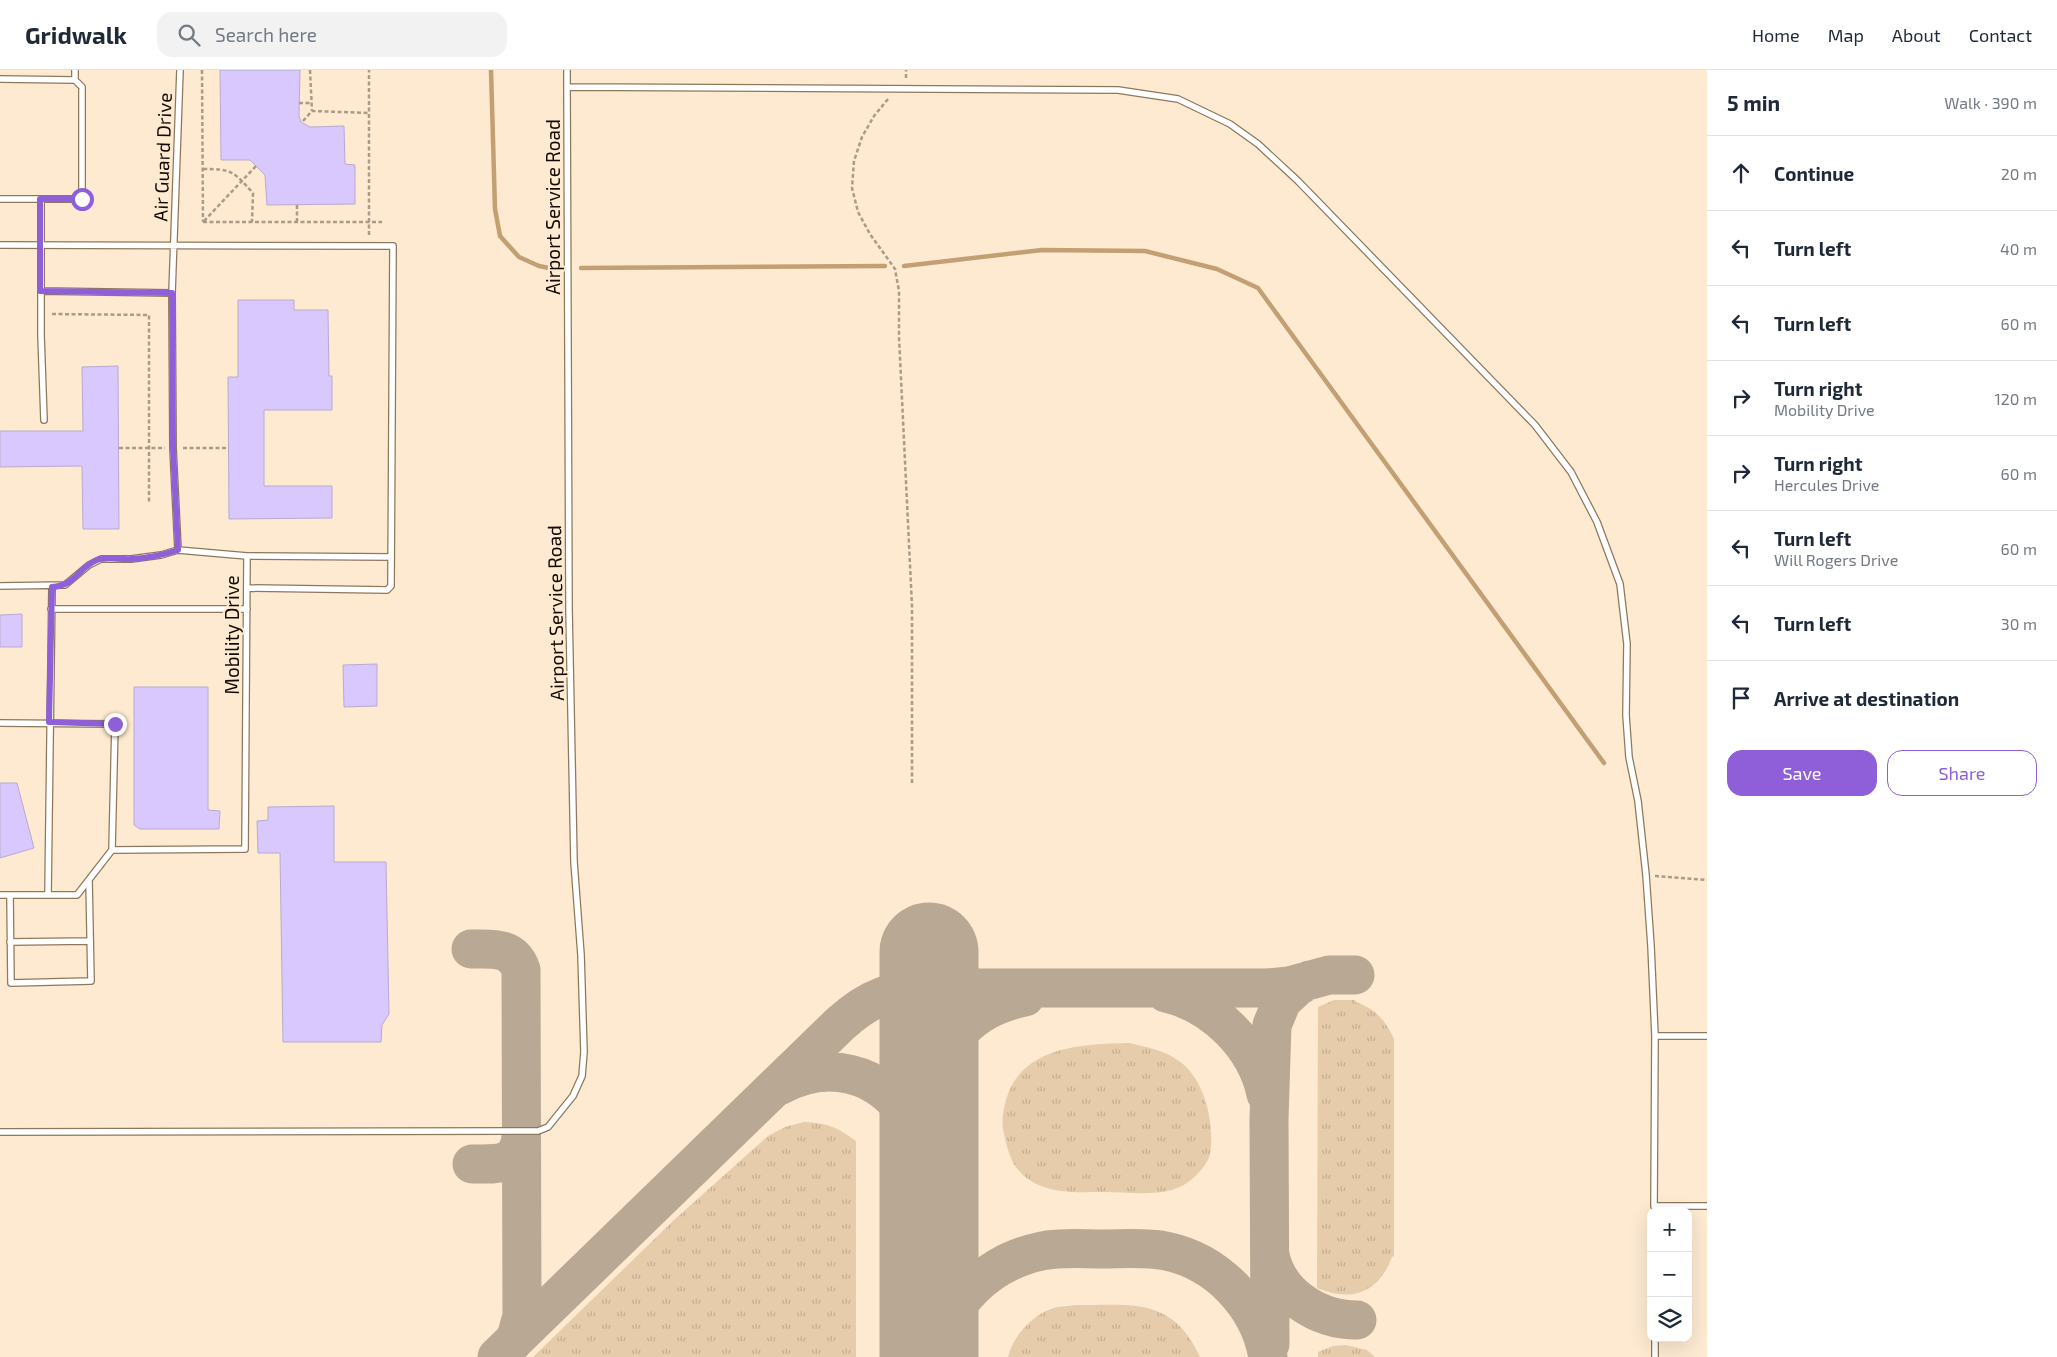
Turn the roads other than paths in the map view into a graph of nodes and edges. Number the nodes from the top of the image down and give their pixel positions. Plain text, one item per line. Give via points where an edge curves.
1 (75, 70) edge
2 (180, 70) edge
3 (567, 70) edge
4 (0, 79) edge
5 (75, 80) junction
6 (567, 87) junction
7 (0, 199) edge
8 (40, 199) junction
9 (0, 245) edge
10 (41, 245) junction
11 (173, 246) junction
12 (40, 291) junction
13 (172, 293) junction
14 (44, 420) dead end
15 (178, 550) junction
16 (247, 556) junction
17 (390, 557) junction
18 (0, 586) edge
19 (52, 587) junction
20 (247, 588) junction
21 (51, 609) junction
22 (247, 609) junction
23 (49, 722) junction
24 (0, 723) edge
25 (112, 850) junction
26 (88, 880) junction
27 (0, 895) edge
28 (10, 895) junction
29 (48, 895) junction
30 (90, 941) junction
31 (10, 942) junction
32 (1655, 1036) junction
33 (1707, 1036) edge
34 (0, 1132) edge
35 (1707, 1206) edge
36 (1654, 1207) edge
37 (1680, 1207) edge
38 (1654, 1342) edge
39 (1655, 1357) edge

1 - 5 lane
2 - 11 lane, Air Guard Drive
3 - 6 lane, Airport Service Road
4 - 5 lane
5 - 8 lane via 82,87 82,199
6 - 32 lane via 1118,90 1178,99 1230,124 1258,144 1535,424 1575,480 1597,522 1620,584 1627,644 1626,715 1646,875
6 - 34 lane, Airport Service Road via 569,610 574,862 584,1052 582,1076 573,1096 548,1127 538,1131
7 - 8 lane
8 - 10 lane
9 - 10 lane
10 - 11 lane
10 - 12 lane
11 - 13 lane
11 - 17 lane via 393,246
12 - 13 lane
12 - 14 lane
13 - 15 lane via 173,448
15 - 16 lane, Mobility Drive
15 - 19 lane via 161,556 101,559 65,586
16 - 17 lane
16 - 20 lane, Mobility Drive
17 - 20 lane via 391,586 387,590
18 - 19 lane
19 - 21 lane
20 - 22 lane, Mobility Drive
21 - 22 lane
21 - 23 lane
22 - 25 lane, Mobility Drive via 245,848
23 - 24 lane
23 - 25 lane via 115,724
23 - 29 lane
25 - 26 lane
26 - 29 lane via 77,895
26 - 30 lane
27 - 28 lane
28 - 29 lane
28 - 31 lane
30 - 31 lane
30 - 31 lane via 91,981 11,983
32 - 33 lane
32 - 36 lane
35 - 37 lane
38 - 39 lane

